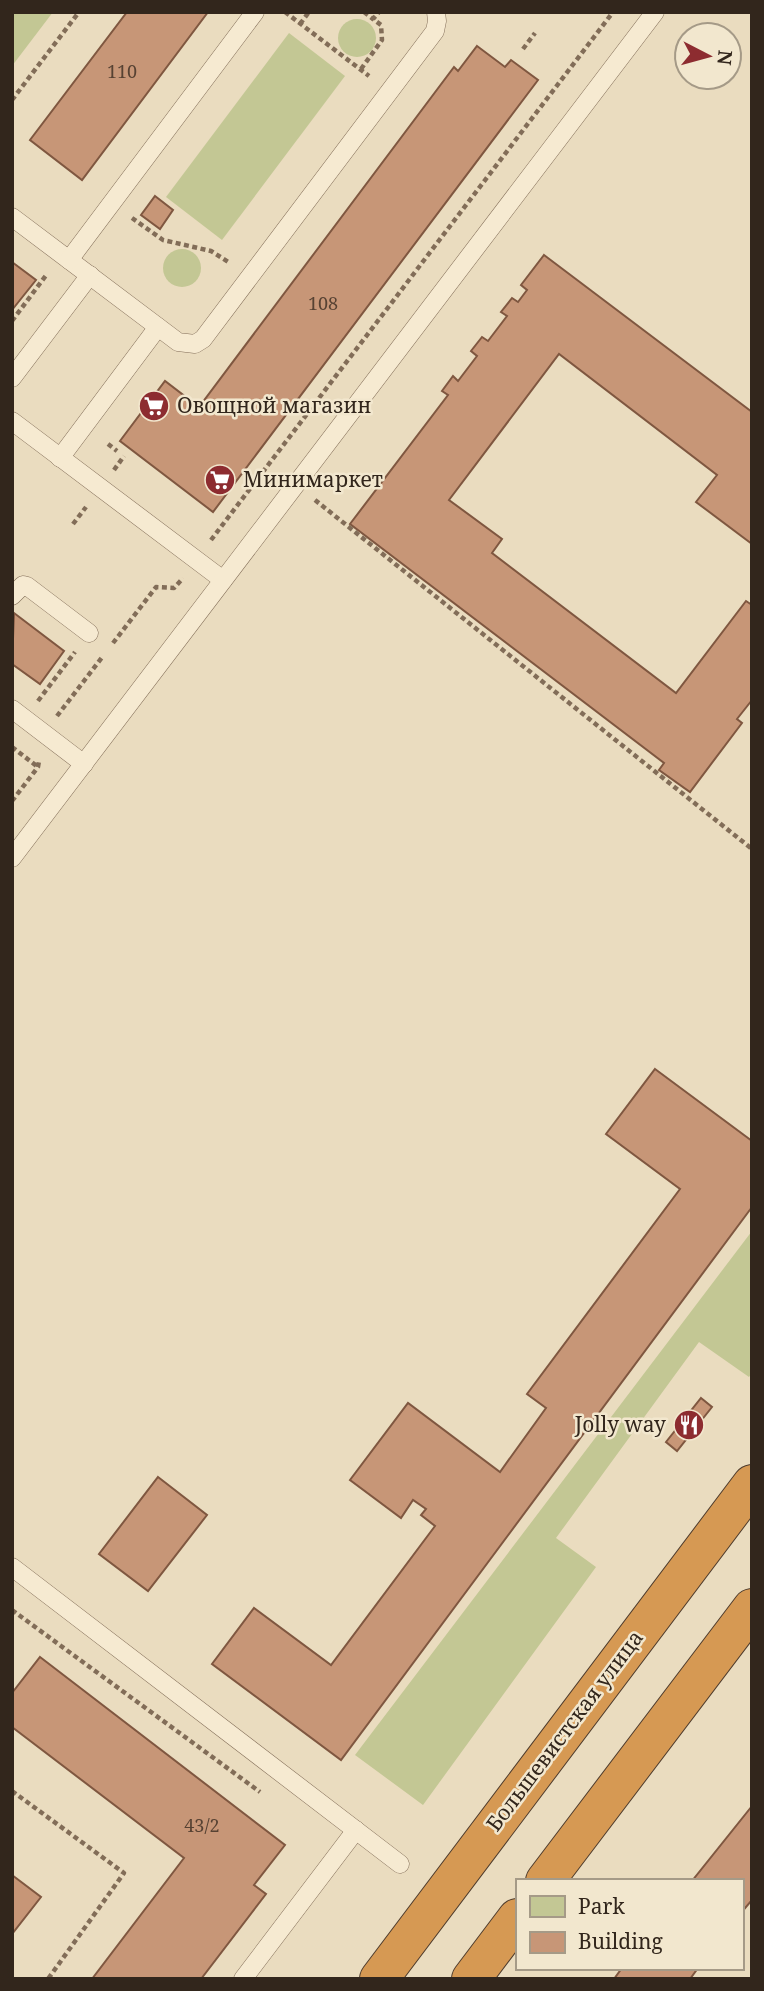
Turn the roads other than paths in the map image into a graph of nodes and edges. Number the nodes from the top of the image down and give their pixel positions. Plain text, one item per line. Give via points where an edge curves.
1 (256, 12) edge
2 (436, 12) edge
3 (655, 12) edge
4 (12, 217) edge
5 (66, 257) junction
6 (90, 275) junction
7 (158, 327) junction
8 (12, 378) edge
9 (12, 421) edge
10 (60, 457) junction
11 (223, 580) junction
12 (12, 596) edge
13 (89, 633) road end
14 (18, 714) edge
15 (84, 764) junction
16 (12, 858) edge
17 (752, 1484) edge
18 (12, 1567) edge
19 (752, 1608) edge
20 (356, 1830) junction
21 (400, 1864) dead end
22 (547, 1879) edge
23 (516, 1919) edge
24 (243, 1979) edge
25 (379, 1979) edge
26 (471, 1979) edge

1 - 5 lane
2 - 7 lane via 435,32 203,339 185,345
3 - 11 lane
4 - 5 lane
5 - 6 lane
6 - 7 lane
6 - 8 lane
7 - 10 lane
9 - 10 lane
10 - 11 lane
11 - 15 lane
12 - 13 lane via 23,584
14 - 15 lane
15 - 16 lane
17 - 25 highway, Большевистская улица
18 - 20 lane
19 - 22 highway
20 - 21 lane
20 - 24 lane
23 - 26 highway

